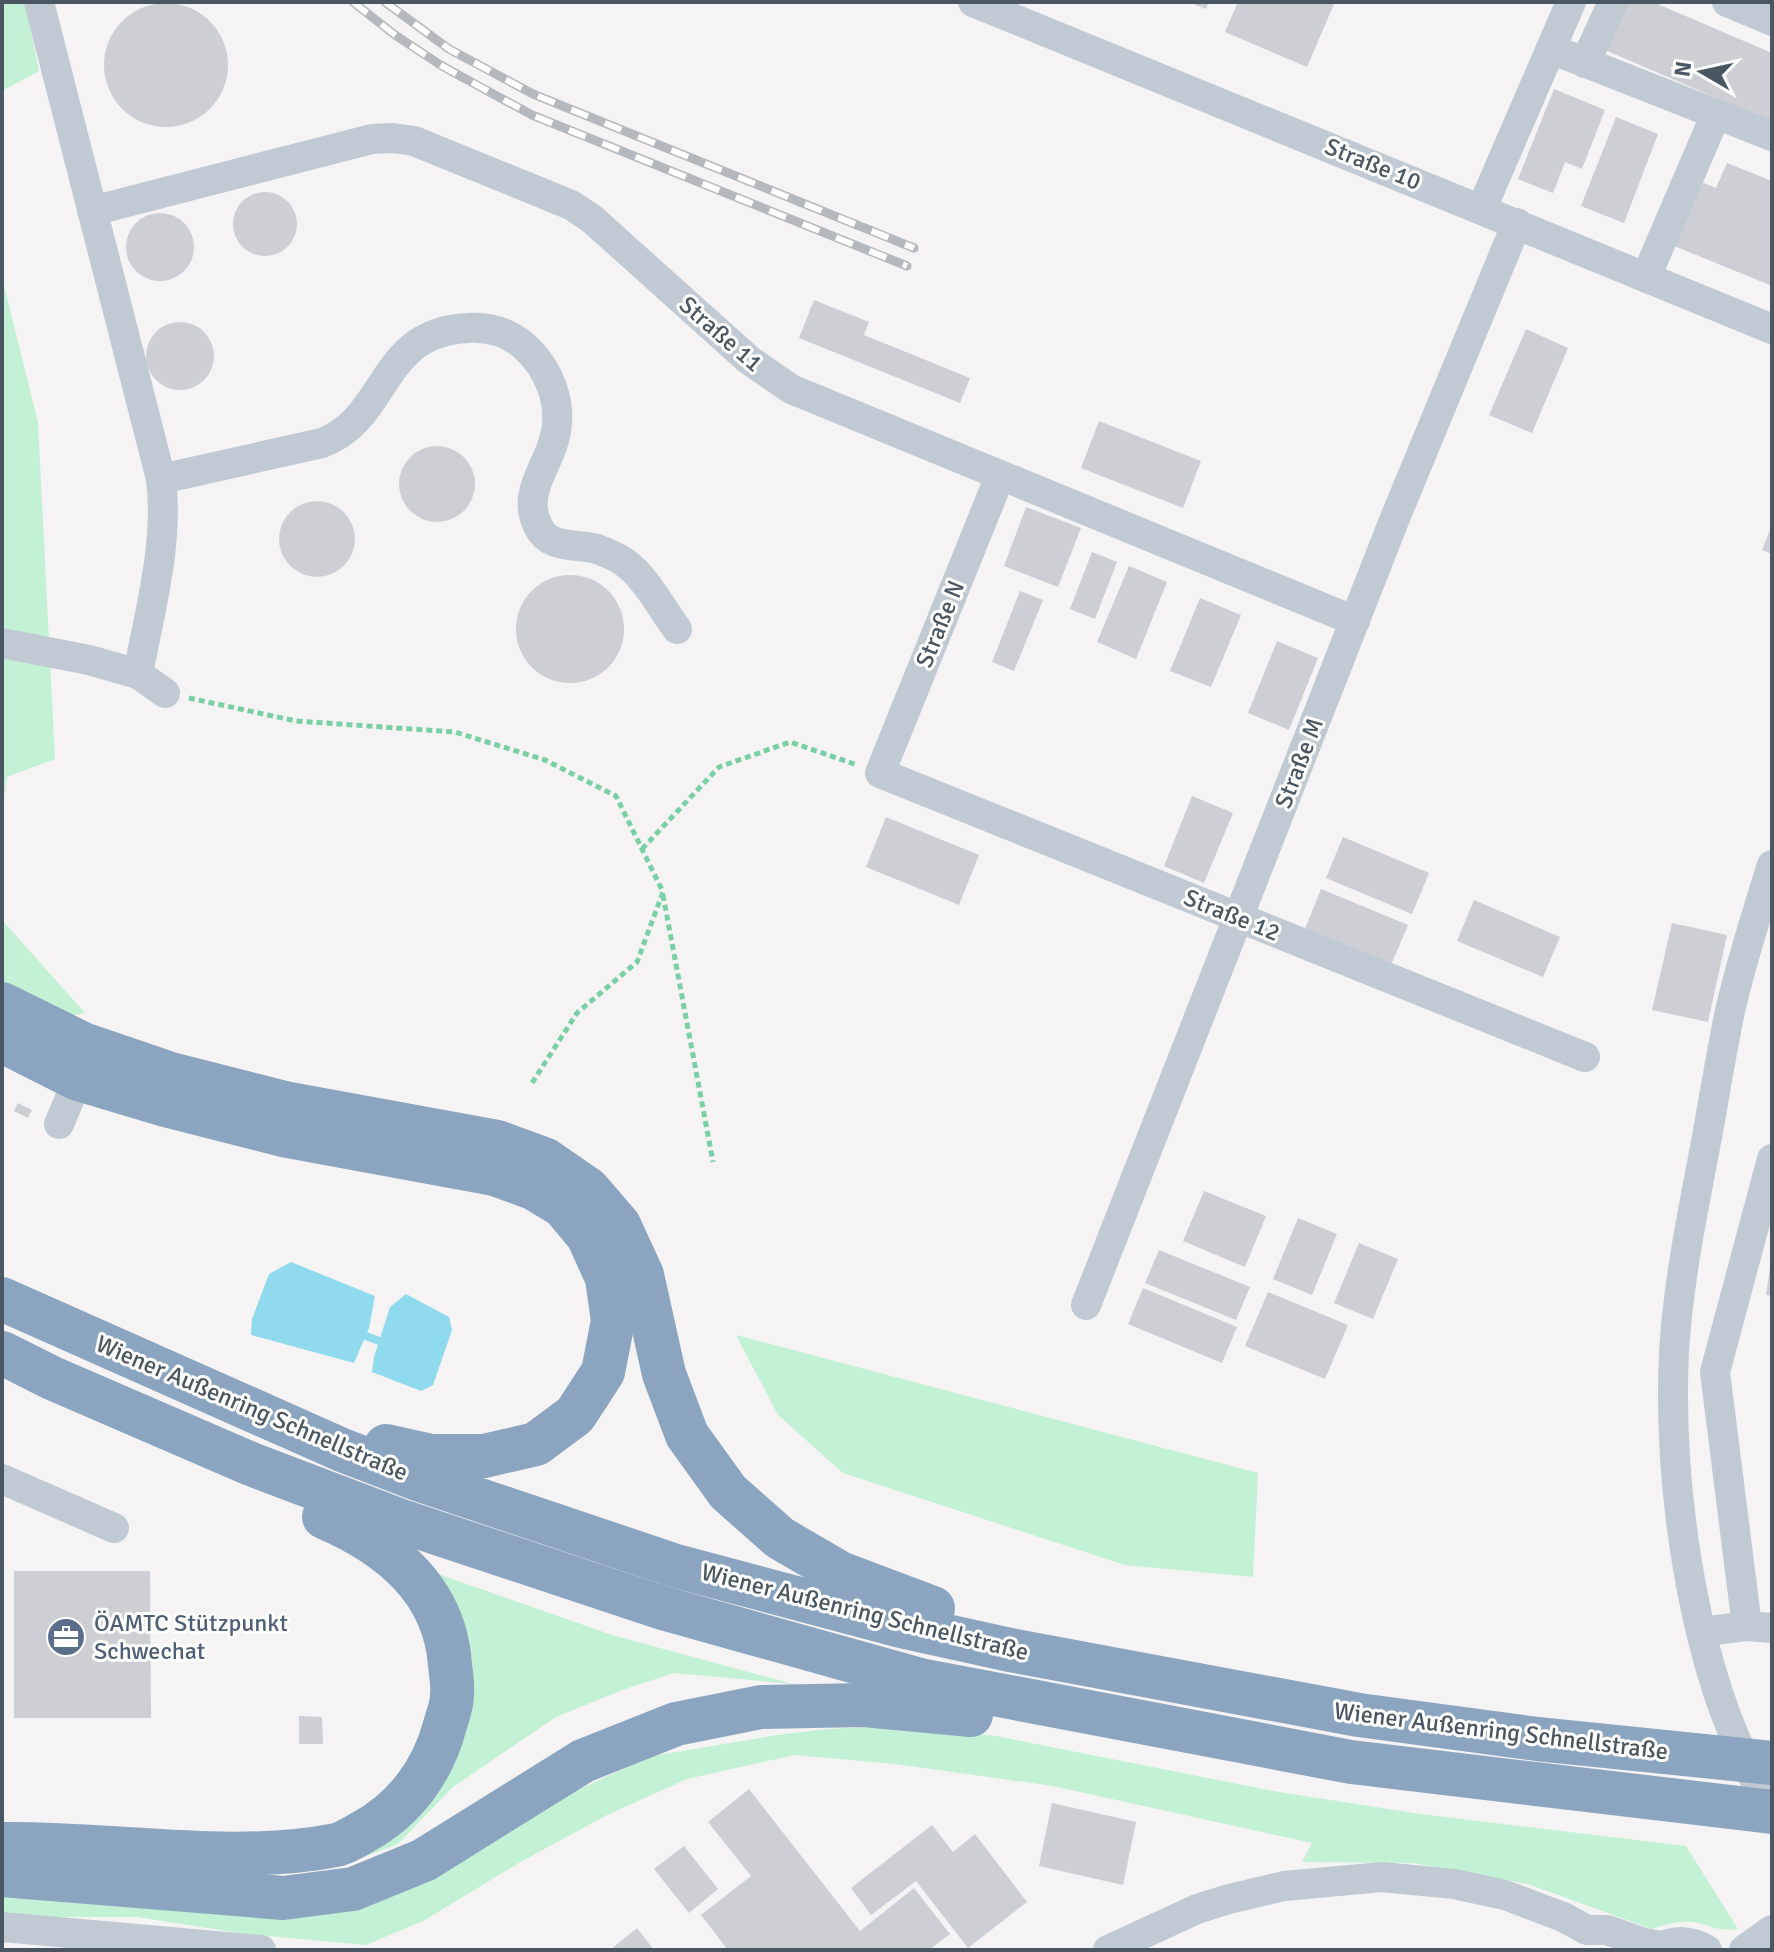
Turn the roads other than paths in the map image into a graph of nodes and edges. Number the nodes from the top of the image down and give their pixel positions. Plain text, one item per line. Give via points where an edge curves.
1 (39, 2) edge
2 (973, 2) edge
3 (1571, 2) edge
4 (1613, 2) edge
5 (1727, 2) edge
6 (1772, 21) edge
7 (1551, 49) junction
8 (1585, 63) junction
9 (1716, 114) junction
10 (1772, 136) edge
11 (1482, 208) junction
12 (92, 211) junction
13 (1517, 223) junction
14 (1646, 277) junction
15 (1772, 329) edge
16 (1000, 476) junction
17 (161, 479) junction
18 (1355, 621) junction
19 (677, 629) dead end
20 (2, 643) edge
21 (138, 674) junction
22 (165, 693) road end
23 (880, 773) joint
24 (1772, 865) edge
25 (1238, 917) junction
26 (2, 1004) edge
27 (2, 1041) edge
28 (1585, 1057) dead end
29 (78, 1079) junction
30 (59, 1124) dead end
31 (1772, 1159) edge
32 (2, 1299) edge
33 (1086, 1305) dead end
34 (2, 1353) edge
35 (342, 1450) junction
36 (251, 1464) junction
37 (2, 1479) edge
38 (114, 1528) dead end
39 (1759, 1627) edge
40 (1701, 1632) junction
41 (1010, 1650) junction
42 (1097, 1715) junction
43 (1772, 1763) edge
44 (1772, 1811) edge
45 (2, 1844) edge
46 (2, 1875) edge
47 (2, 1927) edge
48 (1772, 1930) edge
49 (1596, 1940) edge
50 (1659, 1948) edge
51 (261, 1950) edge
52 (1108, 1950) edge
53 (1707, 1950) edge
54 (1744, 1950) edge

1 - 12 street
2 - 11 street, Straße 10
3 - 7 street
4 - 8 street
5 - 6 street
7 - 8 street
7 - 11 street
8 - 9 street
9 - 10 street
9 - 14 street
11 - 13 street, Straße 10
12 - 16 street, Straße 11 via 372,139 414,141 571,205 749,360 791,389
12 - 17 street
13 - 14 street, Straße 10
13 - 18 street, Straße M
14 - 15 street, Straße 10
16 - 18 street, Straße 11
16 - 23 street, Straße N
17 - 19 street via 340,436 353,426 403,353 419,340 454,329 494,331 531,353 555,396 554,441 533,490 539,529 548,540 596,549 625,562
17 - 21 street via 159,564
18 - 25 street, Straße M
20 - 21 street
21 - 22 street
23 - 25 street, Straße 12
24 - 40 street via 1730,1010 1679,1297 1674,1422 1692,1594
25 - 28 street, Straße 12
25 - 33 street, Straße M
26 - 41 highway via 83,1044 171,1074 289,1104 497,1142 546,1160 588,1189 619,1225 642,1275 664,1374 687,1435 728,1492 780,1538 840,1573 922,1605 980,1620
27 - 29 highway
29 - 30 street
29 - 35 highway via 283,1135 495,1174 563,1206 588,1236 607,1278 613,1321 603,1372 575,1415 536,1444 484,1456 431,1456 392,1445
31 - 39 street via 1715,1372
32 - 35 highway, Wiener Außenring Schnellstraße
34 - 36 highway, Wiener Außenring Schnellstraße
35 - 41 highway, Wiener Außenring Schnellstraße via 676,1566
36 - 42 highway, Wiener Außenring Schnellstraße via 404,1522 663,1608 920,1680
36 - 45 highway via 301,1507 354,1530 402,1562 432,1601 449,1646 453,1698 439,1747 418,1786 385,1820 339,1845 203,1852
37 - 38 street
39 - 40 street
40 - 44 street via 1743,1756
41 - 43 highway, Wiener Außenring Schnellstraße via 1359,1715
42 - 44 highway, Wiener Außenring Schnellstraße via 1351,1762
42 - 46 highway via 1029,1724 864,1705 761,1707 676,1724 583,1761 424,1860 353,1889 283,1898
47 - 51 street
48 - 54 street
49 - 50 street via 1607,1930
49 - 52 street via 1563,1917 1505,1895 1382,1877 1284,1886 1229,1899
50 - 53 street via 1685,1942

